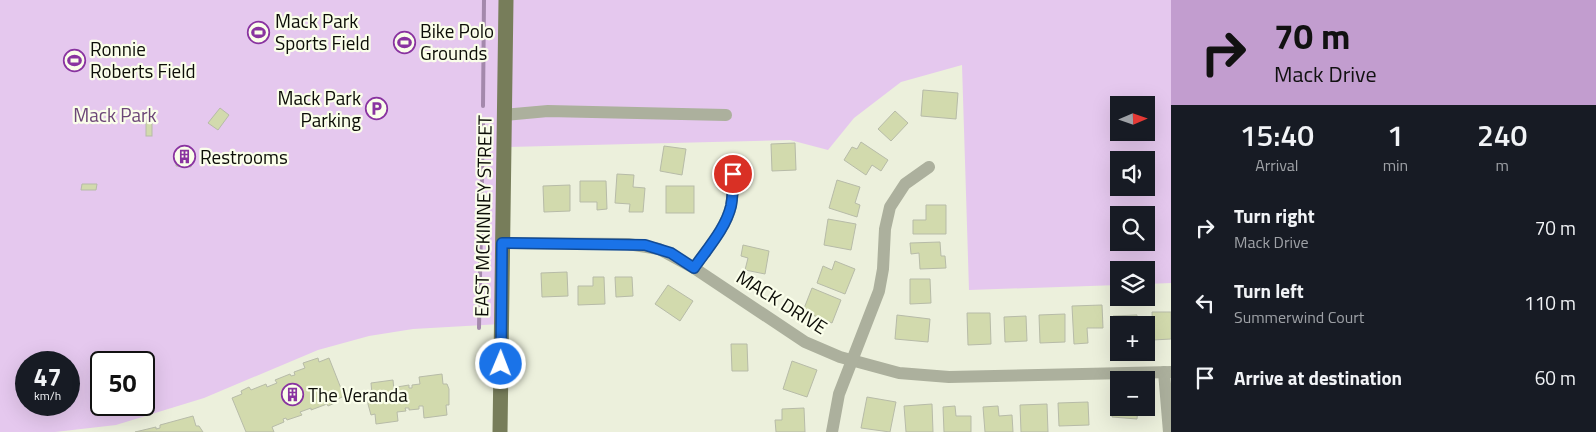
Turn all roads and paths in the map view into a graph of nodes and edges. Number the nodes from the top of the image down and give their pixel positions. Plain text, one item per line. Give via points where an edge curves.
1 (506, 0) edge
2 (504, 115) junction
3 (726, 115) dead end
4 (929, 167) dead end
5 (733, 174) dead end
6 (502, 243) junction
7 (694, 268) junction
8 (851, 360) junction
9 (1168, 372) edge
10 (500, 432) edge
11 (832, 432) edge
12 (1169, 432) edge

1 - 2 main road, EAST MCKINNEY STREET
2 - 3 street via 548,111
2 - 6 main road, EAST MCKINNEY STREET
4 - 8 street via 905,184 890,207 879,291
5 - 7 street via 728,215
6 - 7 street, MACK DRIVE via 645,245 671,253
6 - 10 main road, EAST MCKINNEY STREET
7 - 8 street, MACK DRIVE via 793,335
8 - 9 street, MACK DRIVE via 899,373 949,377
8 - 11 street via 836,404
9 - 12 street

